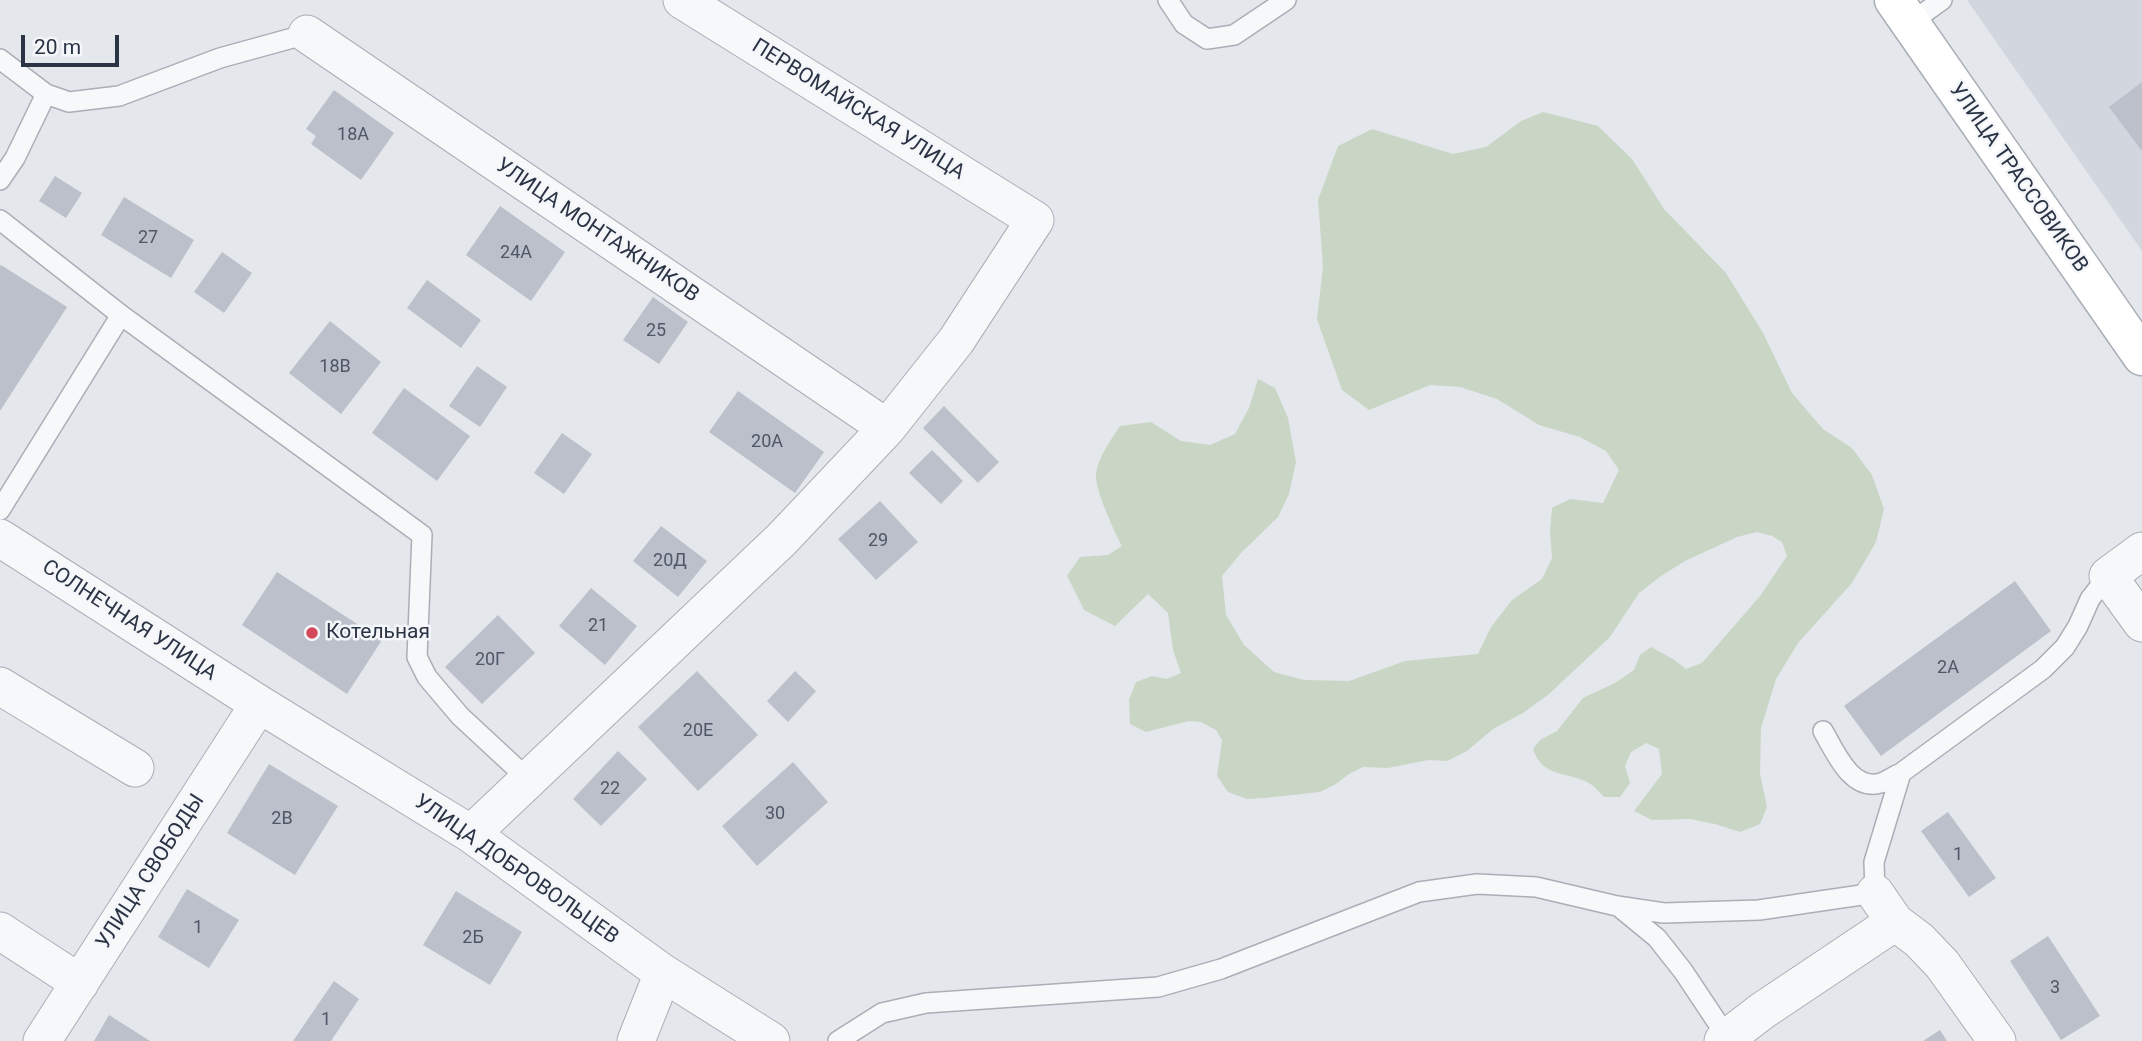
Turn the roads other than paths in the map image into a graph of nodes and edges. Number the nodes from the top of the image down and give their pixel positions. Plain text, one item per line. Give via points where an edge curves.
1 (682, 0) edge
2 (1168, 0) edge
3 (1286, 0) edge
4 (1942, 0) edge
5 (1902, 12) edge
6 (307, 34) joint
7 (0, 59) edge
8 (46, 94) junction
9 (0, 180) edge
10 (0, 220) edge
11 (121, 315) junction
12 (2142, 356) edge
13 (887, 428) junction
14 (0, 510) edge
15 (0, 538) edge
16 (2142, 551) edge
17 (2108, 576) junction
18 (2142, 623) edge
19 (0, 686) edge
20 (259, 704) junction
21 (1823, 732) dead end
22 (135, 768) dead end
23 (1901, 773) junction
24 (529, 780) junction
25 (471, 834) junction
26 (1617, 906) junction
27 (1885, 908) junction
28 (0, 931) edge
29 (663, 973) junction
30 (80, 983) junction
31 (1725, 1039) edge
32 (42, 1041) edge
33 (636, 1041) edge
34 (771, 1041) edge
35 (838, 1041) edge
36 (1997, 1041) edge

1 - 13 street, ПЕРВОМАЙСКАЯ УЛИЦА via 1035,220 956,341
2 - 3 lane via 1184,24 1207,38 1234,34
4 - 5 lane
5 - 12 main road, УЛИЦА ТРАССОВИКОВ
6 - 8 lane via 220,58 118,96 69,102
6 - 13 street, УЛИЦА МОНТАЖНИКОВ
7 - 8 lane
8 - 9 lane
10 - 11 lane
11 - 14 lane
11 - 24 lane via 422,536 417,657 427,677 460,716
13 - 24 street via 782,539
15 - 20 street, СОЛНЕЧНАЯ УЛИЦА
16 - 17 street
17 - 18 street
17 - 23 lane via 2064,647 2043,669
19 - 22 street
20 - 25 street, УЛИЦА ДОБРОВОЛЬЦЕВ
20 - 30 street, УЛИЦА СВОБОДЫ
21 - 23 lane via 1846,770 1861,782 1879,784
23 - 27 lane via 1874,862
24 - 25 street
25 - 29 street, УЛИЦА ДОБРОВОЛЬЦЕВ
26 - 27 lane via 1664,913
26 - 31 lane via 1657,938
26 - 35 lane via 1536,887 1477,884 1419,892 1221,969 1158,987 926,1003 882,1013
27 - 31 street
27 - 36 street via 1942,964
28 - 30 street
29 - 33 street
29 - 34 street, УЛИЦА ДОБРОВОЛЬЦЕВ
30 - 32 street, УЛИЦА СВОБОДЫ

